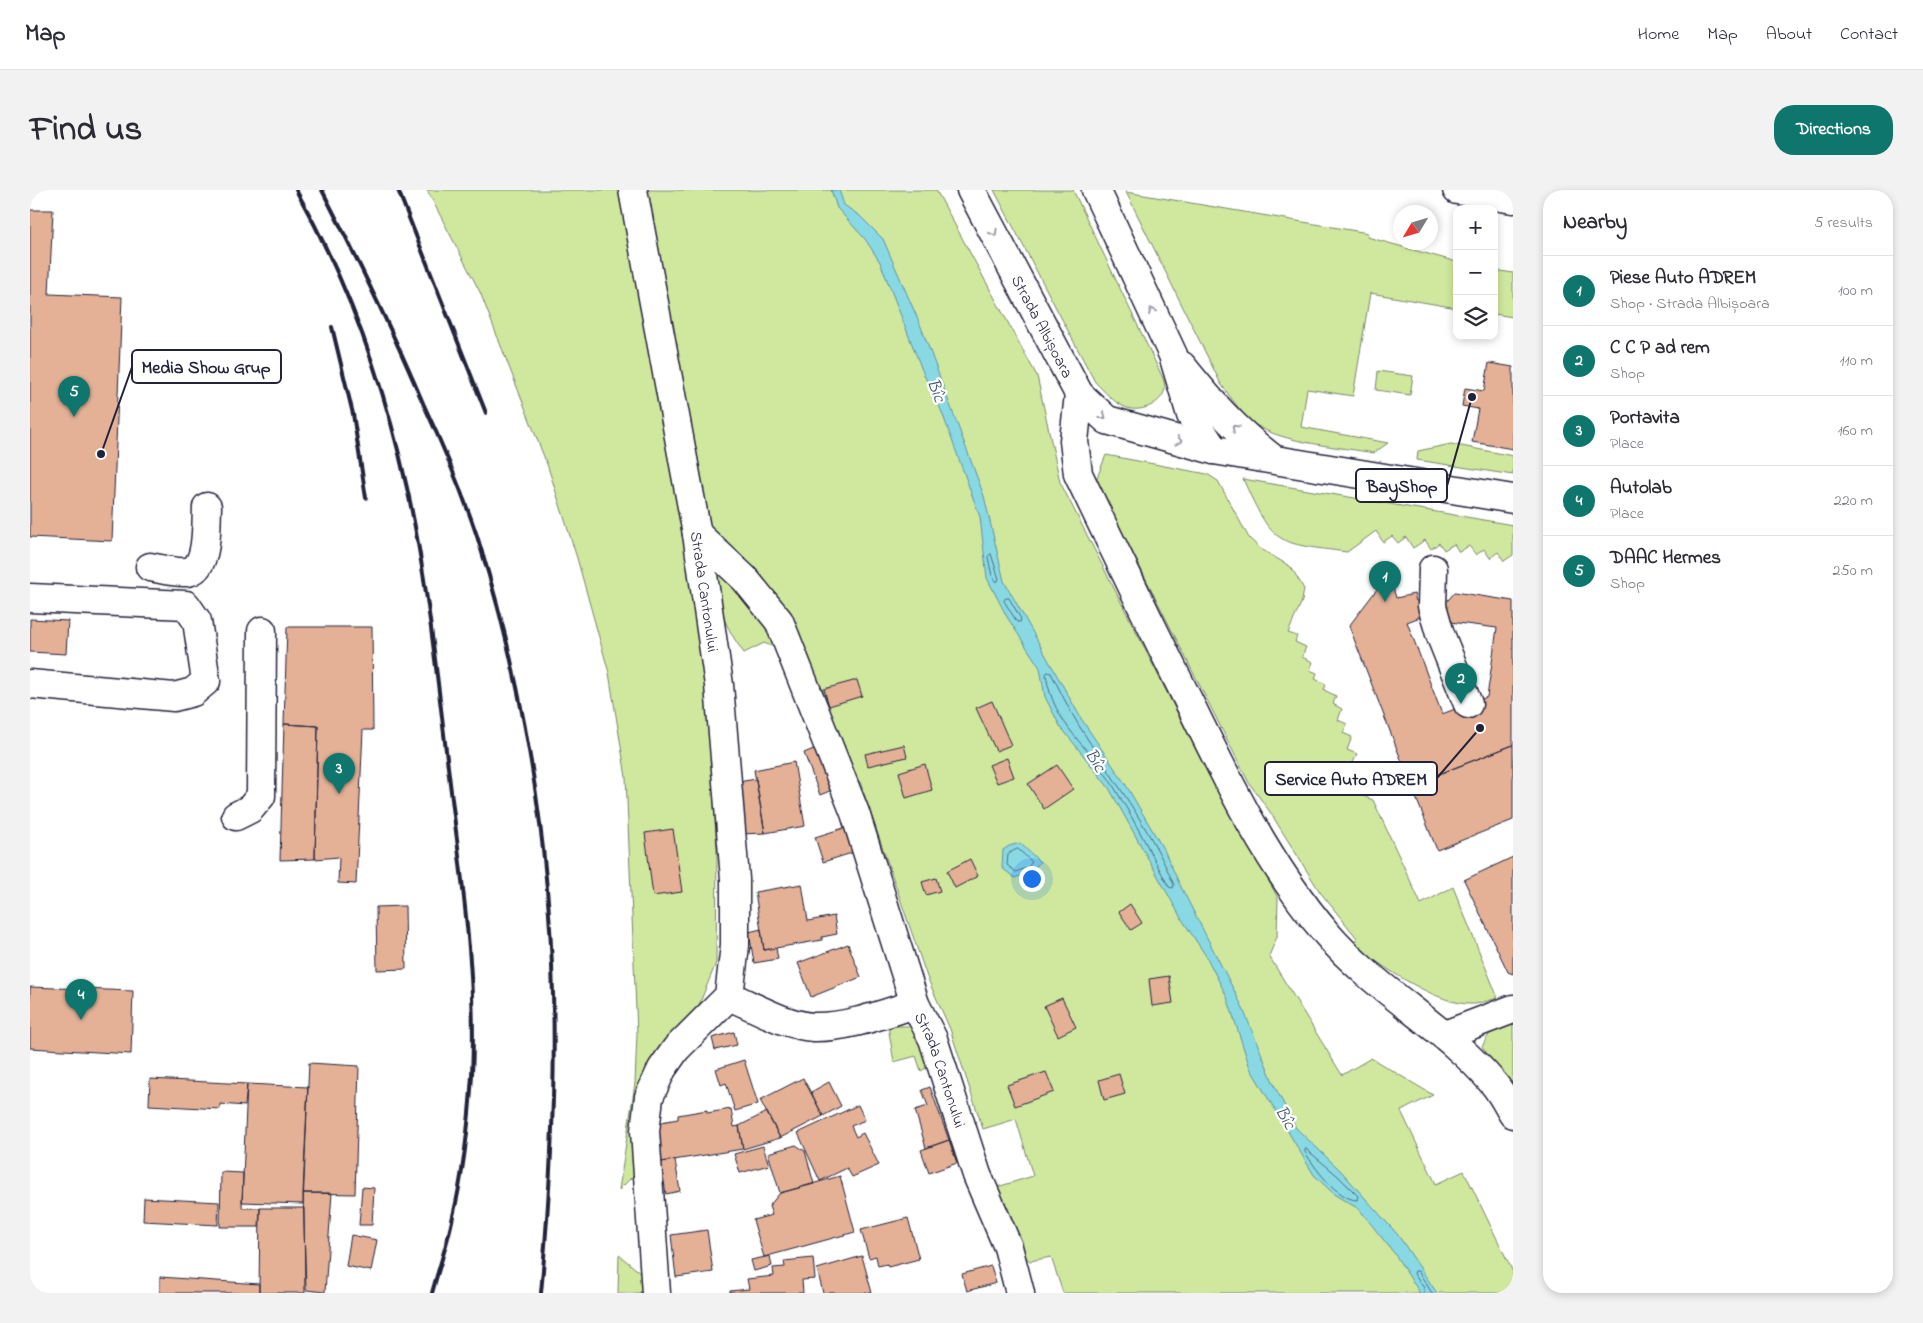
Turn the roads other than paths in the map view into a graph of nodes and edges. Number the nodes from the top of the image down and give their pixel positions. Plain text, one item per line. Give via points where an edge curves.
1 (633, 190) edge
2 (971, 190) edge
3 (1096, 190) edge
4 (1457, 190) edge
5 (1513, 199) edge
6 (1173, 355) junction
7 (1079, 394) junction
8 (1214, 450) junction
9 (1273, 459) junction
10 (1513, 499) edge
11 (207, 507) dead end
12 (697, 534) junction
13 (150, 568) dead end
14 (1433, 569) dead end
15 (30, 598) edge
16 (262, 631) dead end
17 (30, 684) edge
18 (1468, 704) dead end
19 (236, 816) dead end
20 (729, 996) junction
21 (915, 1004) junction
22 (1513, 1009) edge
23 (1445, 1035) junction
24 (1513, 1114) edge
25 (656, 1293) edge
26 (1020, 1293) edge

1 - 12 street, Strada Cantonului
2 -> 7 street, Strada Albișoara
6 -> 3 street
4 - 5 street
6 - 8 street via 1191,415
9 -> 6 street via 1219,412
7 -> 8 street, Strada Albișoara via 1107,420
7 - 23 street via 1074,441 1078,474 1200,726 1256,832 1291,887 1327,934 1372,978
8 - 9 street, Strada Albișoara
9 - 10 street, Strada Albișoara
11 - 13 street via 203,560 195,570
12 - 20 street, Strada Cantonului via 719,685 735,879 735,945
12 - 21 street via 745,579 779,621 855,813
14 - 18 street via 1432,606
15 - 17 street via 186,605 198,621 206,681 193,692 174,697
16 - 19 street via 261,796 250,809
20 - 21 street, Strada Cantonului via 778,1017 812,1027 835,1025
20 - 25 street via 676,1049 649,1097 645,1131
21 - 26 street, Strada Cantonului via 933,1039 978,1175 1008,1247
22 - 23 street
23 - 24 street via 1495,1084

